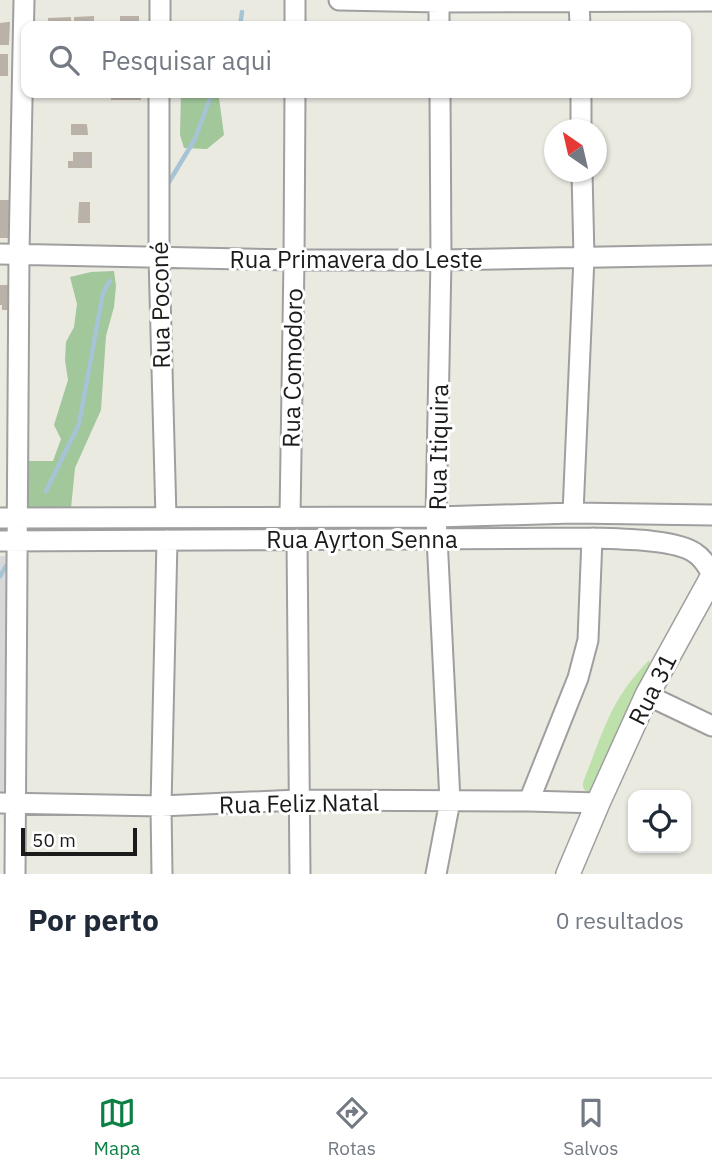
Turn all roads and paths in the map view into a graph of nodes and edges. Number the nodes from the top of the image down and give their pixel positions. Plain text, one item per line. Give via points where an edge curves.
1 (24, 0) edge
2 (160, 0) edge
3 (295, 0) edge
4 (339, 0) edge
5 (439, 1) edge
6 (579, 1) edge
7 (712, 1) edge
8 (23, 21) edge
9 (160, 21) edge
10 (295, 21) edge
11 (439, 21) edge
12 (579, 21) edge
13 (21, 54) edge
14 (159, 98) edge
15 (295, 98) edge
16 (440, 98) edge
17 (581, 98) edge
18 (581, 119) edge
19 (582, 182) edge
20 (10, 254) edge
21 (712, 255) edge
22 (159, 257) junction
23 (584, 257) junction
24 (294, 260) junction
25 (442, 260) junction
26 (573, 513) junction
27 (712, 515) edge
28 (166, 517) junction
29 (290, 517) junction
30 (436, 517) junction
31 (9, 518) edge
32 (592, 538) junction
33 (297, 539) junction
34 (167, 540) junction
35 (437, 540) junction
36 (9, 541) edge
37 (712, 576) edge
38 (647, 695) junction
39 (712, 726) edge
40 (298, 800) junction
41 (450, 801) junction
42 (529, 801) junction
43 (7, 803) edge
44 (598, 803) junction
45 (161, 806) junction
46 (15, 874) edge
47 (162, 874) edge
48 (300, 874) edge
49 (436, 874) edge
50 (568, 874) edge

1 - 8 street
2 - 9 street
3 - 10 street
4 - 5 street
5 - 6 street
5 - 11 street
6 - 7 street
6 - 12 street
13 - 20 street
14 - 22 street, Rua Poconé
15 - 24 street, Rua Comodoro
16 - 25 street, Rua Itiquira
17 - 18 street
19 - 23 street
20 - 22 street, Rua Primavera do Leste
20 - 31 street
21 - 23 street, Rua Primavera do Leste
22 - 24 street, Rua Primavera do Leste
22 - 28 street, Rua Poconé
23 - 25 street, Rua Primavera do Leste
23 - 26 street
24 - 25 street, Rua Primavera do Leste
24 - 29 street, Rua Comodoro
25 - 30 street, Rua Itiquira
26 - 27 street, Rua Ayrton Senna
26 - 30 street, Rua Ayrton Senna
28 - 29 street, Rua Ayrton Senna
28 - 31 street, Rua Ayrton Senna
29 - 30 street, Rua Ayrton Senna
30 - 35 street, Rua Itiquira
31 - 36 street
32 - 35 street, Rua Ayrton Senna
32 - 37 street, Rua Ayrton Senna via 677,544 704,560
32 - 42 street via 588,639 578,678
33 - 34 street, Rua Ayrton Senna
33 - 35 street, Rua Ayrton Senna
33 - 40 street
34 - 36 street, Rua Ayrton Senna
34 - 45 street
35 - 41 street, Rua Itiquira
36 - 43 street
37 - 38 street, Rua 31
38 - 39 street
38 - 44 street, Rua 31
40 - 41 street, Rua Feliz Natal
40 - 45 street, Rua Feliz Natal
40 - 48 street
41 - 42 street, Rua Feliz Natal
41 - 49 street, Rua Itiquira
42 - 44 street, Rua Feliz Natal
43 - 45 street, Rua Feliz Natal
43 - 46 street
44 - 50 street, Rua 31
45 - 47 street

